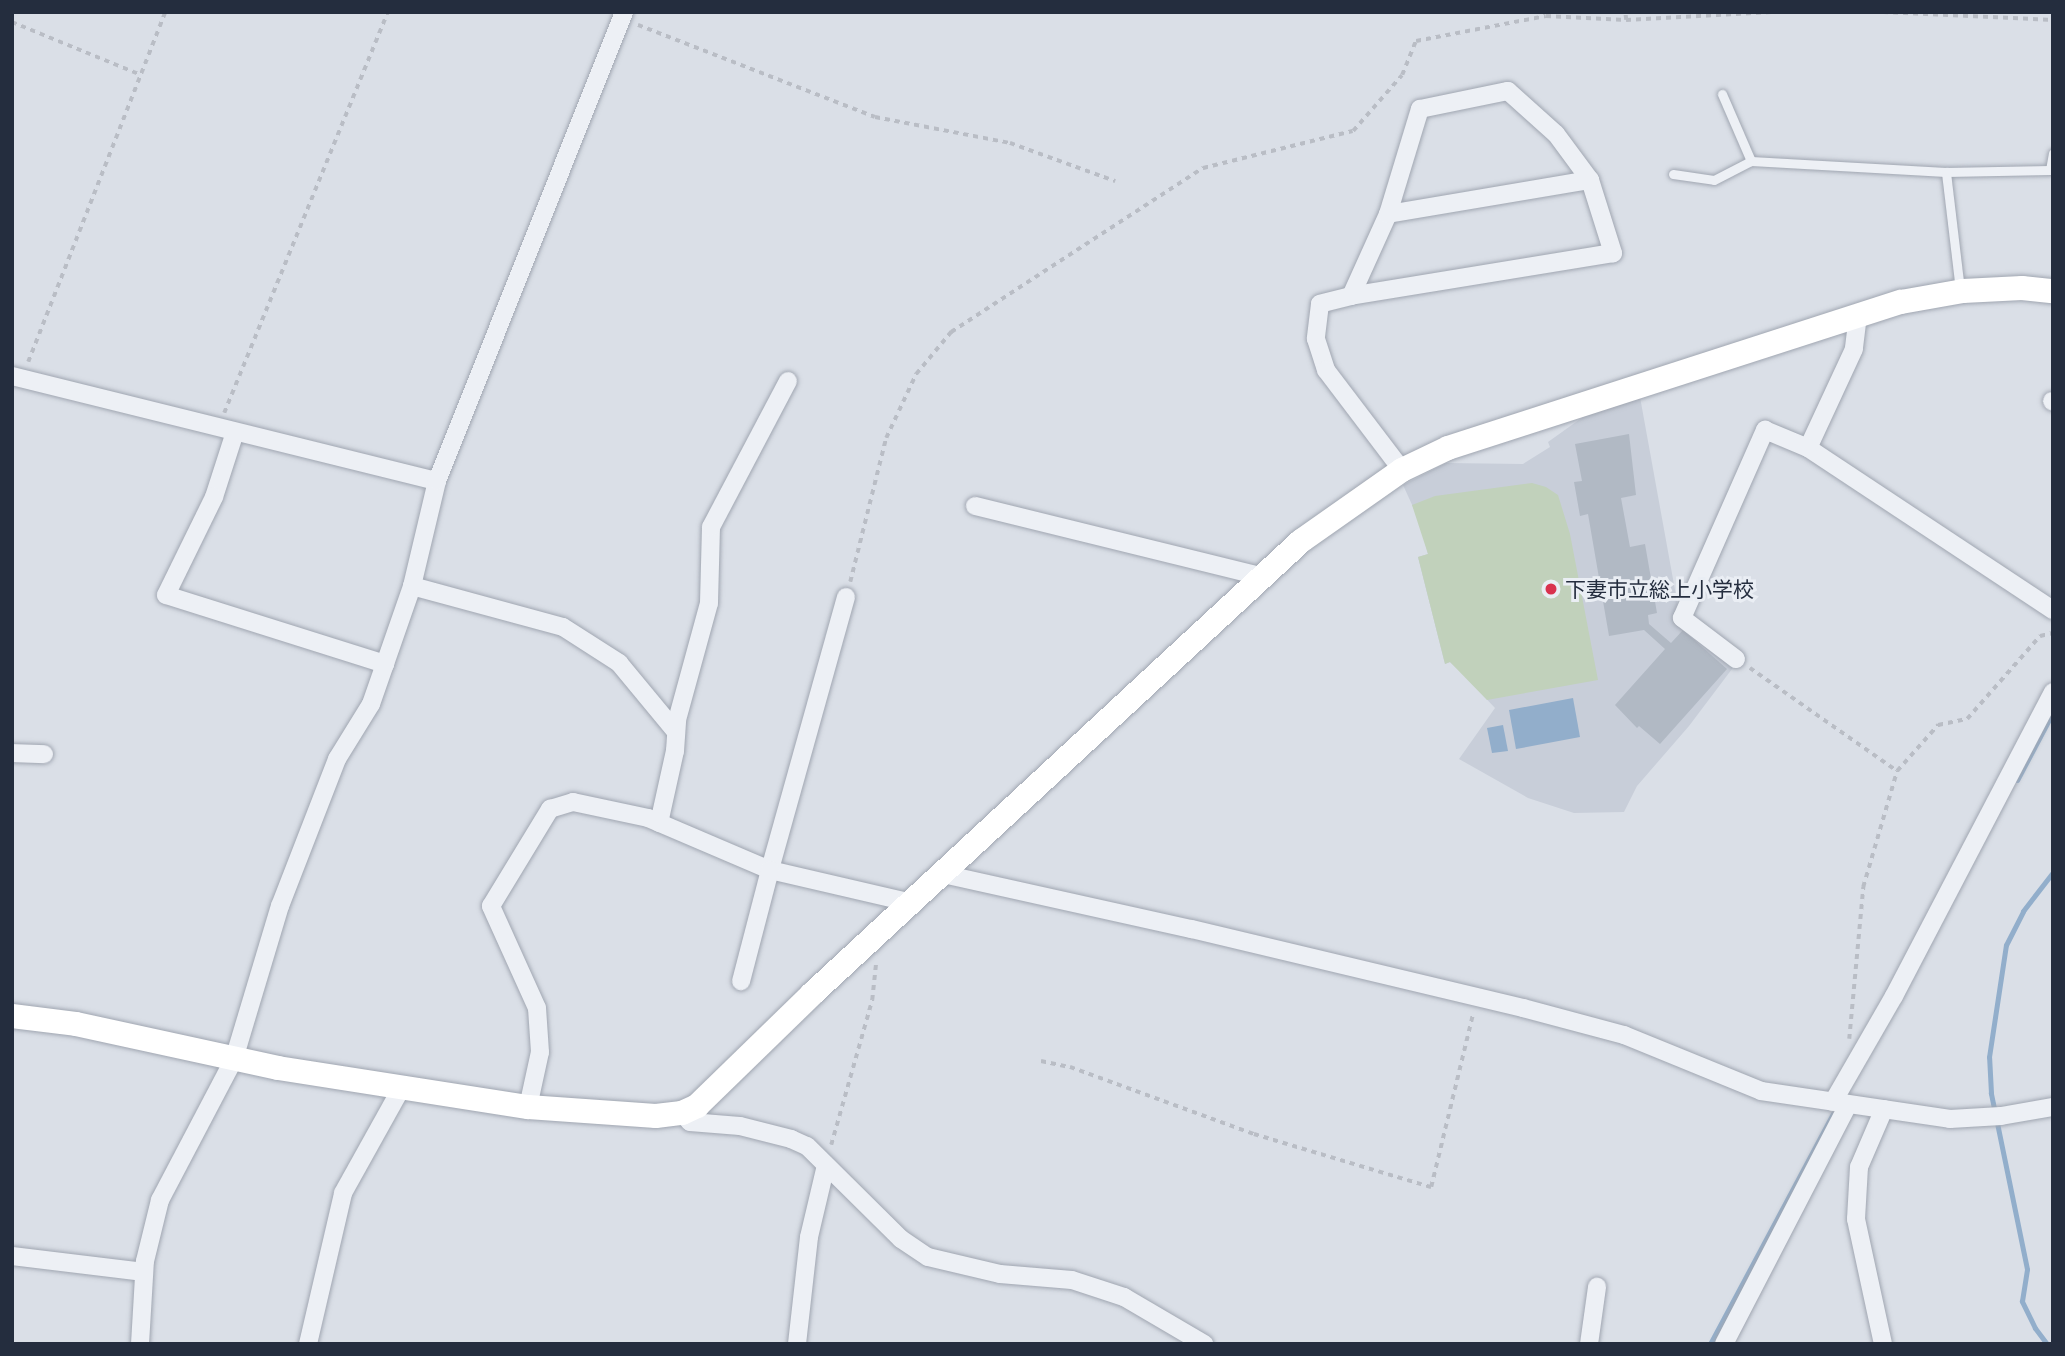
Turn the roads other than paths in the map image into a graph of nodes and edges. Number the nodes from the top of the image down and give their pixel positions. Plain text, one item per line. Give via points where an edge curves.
1 (623, 15) edge
2 (1722, 94) dead end
3 (2053, 153) edge
4 (1751, 161) junction
5 (1946, 172) junction
6 (1673, 174) dead end
7 (1590, 180) junction
8 (1388, 214) junction
9 (2053, 291) edge
10 (1960, 292) junction
11 (1351, 296) junction
12 (1858, 316) junction
13 (17, 377) edge
14 (788, 381) dead end
15 (226, 430) junction
16 (1808, 448) junction
17 (1402, 470) junction
18 (437, 481) junction
19 (975, 506) dead end
20 (1263, 577) junction
21 (412, 586) junction
22 (846, 597) road end
23 (2053, 610) edge
24 (1737, 659) road end
25 (385, 664) junction
26 (2053, 692) edge
27 (676, 732) junction
28 (12, 753) edge
29 (44, 754) dead end
30 (659, 823) junction
31 (770, 870) junction
32 (943, 874) junction
33 (912, 903) junction
34 (741, 981) dead end
35 (12, 1016) edge
36 (234, 1059) junction
37 (402, 1087) junction
38 (1841, 1103) junction
39 (528, 1107) junction
40 (2053, 1107) edge
41 (1884, 1109) junction
42 (682, 1113) junction
43 (825, 1164) junction
44 (12, 1256) edge
45 (144, 1272) junction
46 (1597, 1287) dead end
47 (140, 1344) edge
48 (308, 1344) edge
49 (797, 1344) edge
50 (1204, 1344) edge
51 (1589, 1344) edge
52 (1724, 1344) edge
53 (1883, 1344) edge

1 - 18 street
2 - 4 lane
3 - 5 lane via 2050,170
4 - 5 lane
4 - 6 lane via 1714,180
5 - 10 lane
7 - 8 street
7 - 8 street via 1556,134 1508,91 1420,108
7 - 11 street via 1613,253
8 - 11 street
9 - 10 street
10 - 12 street via 1901,302
11 - 17 street via 1320,304 1316,339 1326,370
12 - 16 street via 1854,349
12 - 17 street via 1448,448
13 - 15 street
14 - 27 street via 711,527 709,603
15 - 18 street
15 - 25 street via 214,497 166,595
16 - 23 street
16 - 24 street via 1765,430 1682,618
17 - 20 street via 1301,541
18 - 21 street
19 - 20 street
20 - 32 street
21 - 25 street
21 - 27 street via 563,627 619,663
22 - 31 street
25 - 36 street via 371,704 337,759 280,906
26 - 38 street via 1894,996 1845,1079
27 - 30 street
28 - 29 street
30 - 31 street
30 - 39 street via 573,802 550,809 491,906 537,1008 540,1052
31 - 33 street
31 - 34 street
32 - 33 street
32 - 38 street via 1192,929 1624,1035 1762,1091
33 - 42 street via 696,1106
35 - 36 street via 76,1024
36 - 37 street
36 - 45 street via 160,1200
37 - 39 street
37 - 48 street via 343,1194
38 - 41 street
38 - 52 street
39 - 42 street via 656,1116
40 - 41 street via 1950,1119
41 - 53 street via 1859,1167 1856,1219
42 - 43 street via 690,1122 740,1126 791,1139 807,1146
43 - 49 street via 809,1237
43 - 50 street via 901,1240 928,1257 1000,1274 1072,1280 1124,1297
44 - 45 street
45 - 47 street
46 - 51 street

